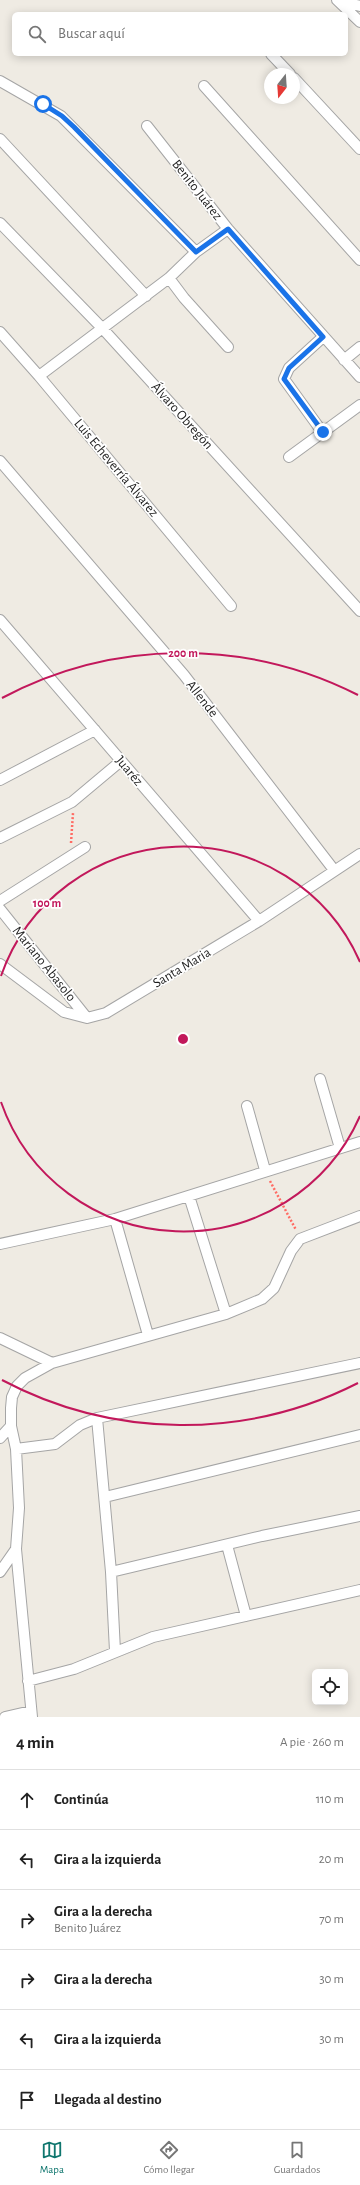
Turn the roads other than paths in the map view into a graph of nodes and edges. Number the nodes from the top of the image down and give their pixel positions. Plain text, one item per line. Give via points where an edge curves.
1 (338, 0) edge
2 (360, 6) edge
3 (360, 22) edge
4 (273, 56) edge
5 (284, 68) edge
6 (0, 81) edge
7 (300, 84) edge
8 (204, 86) dead end
9 (147, 126) dead end
10 (0, 139) edge
11 (360, 149) edge
12 (0, 224) edge
13 (228, 229) junction
14 (196, 252) junction
15 (360, 260) edge
16 (170, 278) junction
17 (146, 296) junction
18 (103, 329) junction
19 (0, 332) edge
20 (323, 337) junction
21 (228, 347) dead end
22 (360, 347) edge
23 (344, 360) junction
24 (39, 376) junction
25 (360, 377) edge
26 (360, 405) edge
27 (323, 432) junction
28 (289, 457) dead end
29 (0, 461) edge
30 (231, 606) dead end
31 (360, 611) edge
32 (0, 620) edge
33 (95, 730) junction
34 (121, 761) junction
35 (0, 780) edge
36 (0, 838) edge
37 (85, 847) dead end
38 (360, 854) edge
39 (334, 870) junction
40 (0, 901) edge
41 (0, 909) edge
42 (259, 921) junction
43 (0, 964) edge
44 (87, 1018) junction
45 (320, 1079) dead end
46 (247, 1106) dead end
47 (360, 1142) edge
48 (340, 1148) junction
49 (265, 1170) junction
50 (189, 1196) junction
51 (360, 1216) edge
52 (115, 1219) junction
53 (0, 1244) edge
54 (226, 1314) junction
55 (148, 1335) junction
56 (0, 1338) edge
57 (360, 1362) edge
58 (52, 1363) junction
59 (97, 1418) junction
60 (12, 1426) junction
61 (360, 1434) edge
62 (0, 1438) edge
63 (16, 1450) junction
64 (105, 1497) junction
65 (360, 1516) edge
66 (227, 1545) junction
67 (16, 1549) junction
68 (0, 1572) edge
69 (111, 1572) junction
70 (360, 1590) edge
71 (246, 1616) junction
72 (115, 1651) junction
73 (28, 1682) junction
74 (32, 1714) edge
75 (5, 1717) edge

1 - 2 street
1 - 3 street
4 - 5 street
6 - 14 street via 62,116
7 - 11 street
8 - 15 street
9 - 13 street, Benito Juárez
10 - 17 street
12 - 18 street, Álvaro Obregón
13 - 14 street
13 - 20 street, Benito Juárez
14 - 16 street
16 - 17 street
16 - 21 street via 184,298
17 - 18 street
18 - 24 street
18 - 31 street, Álvaro Obregón
19 - 24 street, Luis Echeverría Álvarez
20 - 23 street, Benito Juárez
20 - 27 street via 289,368 284,379
22 - 23 street
23 - 25 street, Benito Juárez
24 - 30 street, Luis Echeverría Álvarez
26 - 27 street
27 - 28 street
29 - 39 street, Allende via 184,675
32 - 33 street, Juaréz
33 - 34 street, Juaréz
33 - 35 street
34 - 36 street via 72,802
34 - 42 street, Juaréz
37 - 40 street
38 - 39 street, Santa Maria
39 - 42 street, Santa Maria
41 - 44 street, Mariano Abasolo
42 - 44 street, Santa Maria via 106,1014
43 - 44 street, Santa Maria via 64,1012
45 - 48 street
46 - 49 street
47 - 48 street
48 - 49 street
49 - 50 street
50 - 52 street
50 - 54 street
51 - 54 street via 300,1239 291,1251 274,1288 262,1299
52 - 53 street
52 - 55 street
54 - 55 street
55 - 58 street
56 - 58 street
57 - 59 street
58 - 60 street via 25,1378 17,1386 12,1397
59 - 63 street via 80,1425 55,1444
59 - 64 street
60 - 62 street
60 - 63 street
61 - 64 street
63 - 67 street via 19,1508
64 - 69 street
65 - 66 street
66 - 69 street
66 - 71 street
67 - 68 street
67 - 73 street
69 - 72 street
70 - 71 street
71 - 72 street via 153,1637
72 - 73 street via 74,1669
73 - 74 street
74 - 75 street

